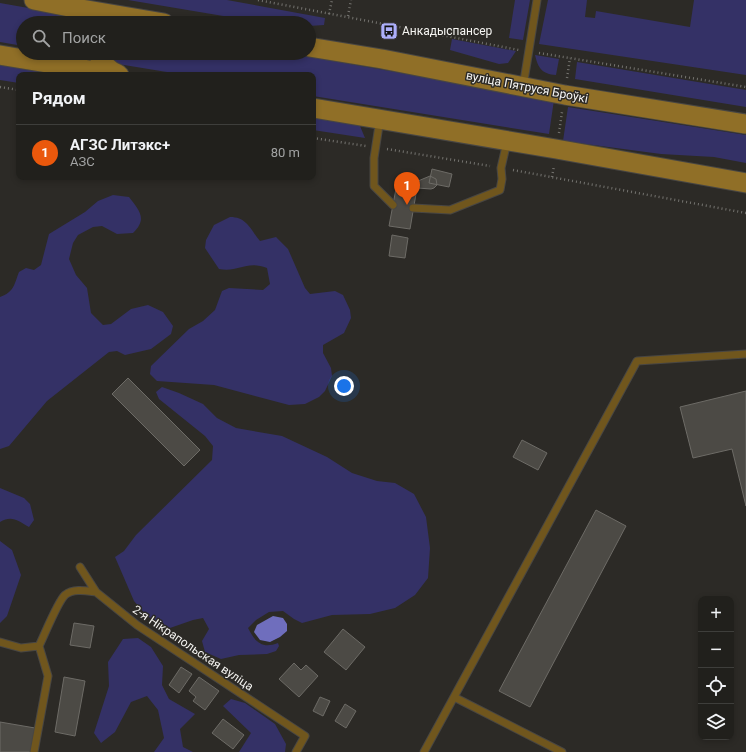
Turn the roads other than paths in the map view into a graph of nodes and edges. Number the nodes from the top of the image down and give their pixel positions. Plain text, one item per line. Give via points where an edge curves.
1 (34, 0) edge
2 (537, 0) edge
3 (69, 7) junction
4 (79, 16) edge
5 (124, 16) edge
6 (316, 48) edge
7 (0, 55) edge
8 (16, 57) edge
9 (32, 60) edge
10 (70, 60) edge
11 (100, 60) edge
12 (58, 64) junction
13 (102, 72) edge
14 (112, 72) edge
15 (523, 87) junction
16 (316, 108) edge
17 (380, 119) junction
18 (746, 124) edge
19 (508, 141) junction
20 (746, 184) edge
21 (393, 205) dead end
22 (413, 208) dead end
23 (746, 354) edge
24 (80, 567) dead end
25 (96, 592) junction
26 (0, 642) edge
27 (39, 646) junction
28 (454, 697) junction
29 (34, 752) edge
30 (296, 752) edge
31 (424, 752) edge
32 (562, 752) edge

1 - 3 main road
2 - 15 lane
3 - 4 main road
3 - 5 main road
6 - 15 main road, вуліца Пятруся Броўкі
7 - 8 main road
9 - 12 main road
10 - 12 main road
11 - 14 main road
12 - 13 main road
15 - 18 main road, вуліца Пятруся Броўкі
16 - 17 main road
17 - 19 main road
17 - 21 lane via 374,158 374,186
19 - 20 main road
19 - 22 lane via 501,168 500,190 450,210
23 - 28 lane via 637,361
24 - 25 lane, 2-я Нікрапольская вуліца
25 - 27 lane via 80,590 66,595
25 - 30 lane, 2-я Нікрапольская вуліца via 137,626 305,736
26 - 27 lane via 21,648
27 - 29 lane via 48,676
28 - 31 lane
28 - 32 lane

